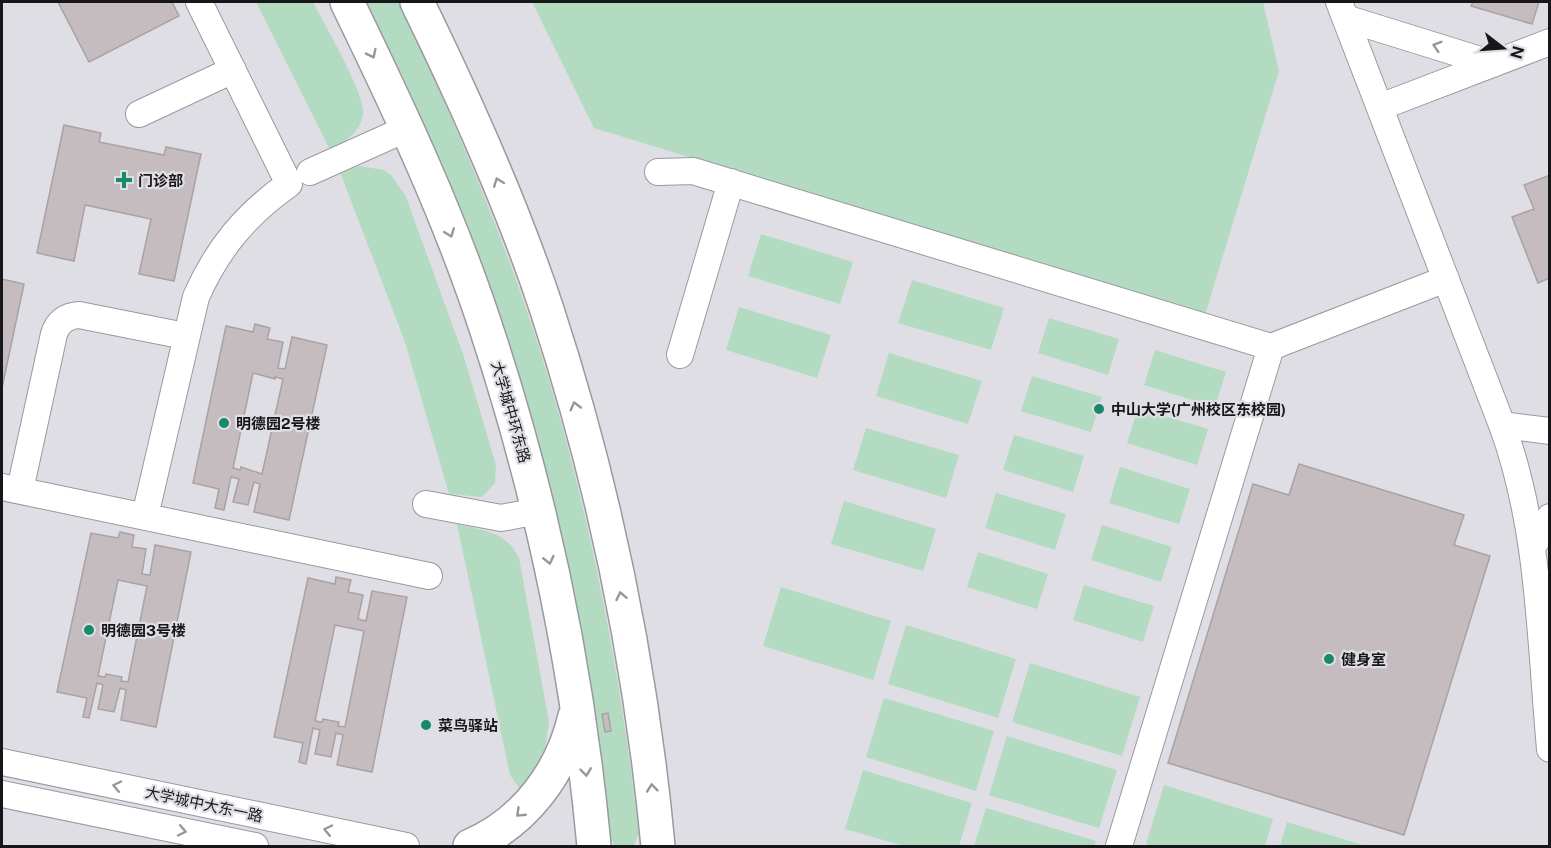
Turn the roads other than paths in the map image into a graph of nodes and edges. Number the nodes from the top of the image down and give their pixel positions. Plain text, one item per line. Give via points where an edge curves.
1 (199, 2) edge
2 (347, 2) edge
3 (417, 2) edge
4 (1342, 10) edge
5 (1550, 42) edge
6 (1493, 64) junction
7 (233, 70) junction
8 (1380, 107) junction
9 (139, 114) dead end
10 (408, 128) junction
11 (310, 172) dead end
12 (658, 172) dead end
13 (731, 182) junction
14 (1446, 279) junction
15 (185, 336) junction
16 (1271, 347) junction
17 (680, 355) dead end
18 (1502, 425) junction
19 (1550, 431) edge
20 (11, 488) edge
21 (426, 504) dead end
22 (538, 511) junction
23 (145, 516) junction
24 (1550, 517) edge
25 (1532, 548) junction
26 (429, 576) dead end
27 (577, 708) junction
28 (1550, 749) edge
29 (2, 762) edge
30 (2, 794) edge
31 (255, 846) edge
32 (406, 846) edge
33 (470, 846) edge
34 (594, 846) edge
35 (658, 846) edge
36 (1119, 846) edge

1 - 7 street
2 -> 10 main road, 大学城中环东路
35 -> 3 main road via 628,626 573,396 547,309 490,162
6 -> 4 street
4 - 8 street
5 - 6 street
6 - 8 street
7 - 9 street
7 - 15 street via 289,184 253,211 220,250 196,297
8 - 14 street
10 - 11 street
10 -> 22 main road, 大学城中环东路 via 487,330
12 - 13 street via 684,169
13 - 16 street
13 - 17 street
14 - 16 street
14 - 18 street
15 - 20 street via 79,315 58,324
15 - 23 street
16 - 36 street
18 - 19 street
18 - 25 street via 1521,484
20 - 23 street
21 - 22 street via 501,518
22 -> 27 main road, 大学城中环东路
23 - 26 street
24 - 25 street
25 - 28 street
27 -> 33 main road via 561,758 534,799 501,830
27 -> 34 main road, 大学城中环东路
32 -> 29 street, 大学城中大东一路
30 -> 31 street, 大学城中大东一路

